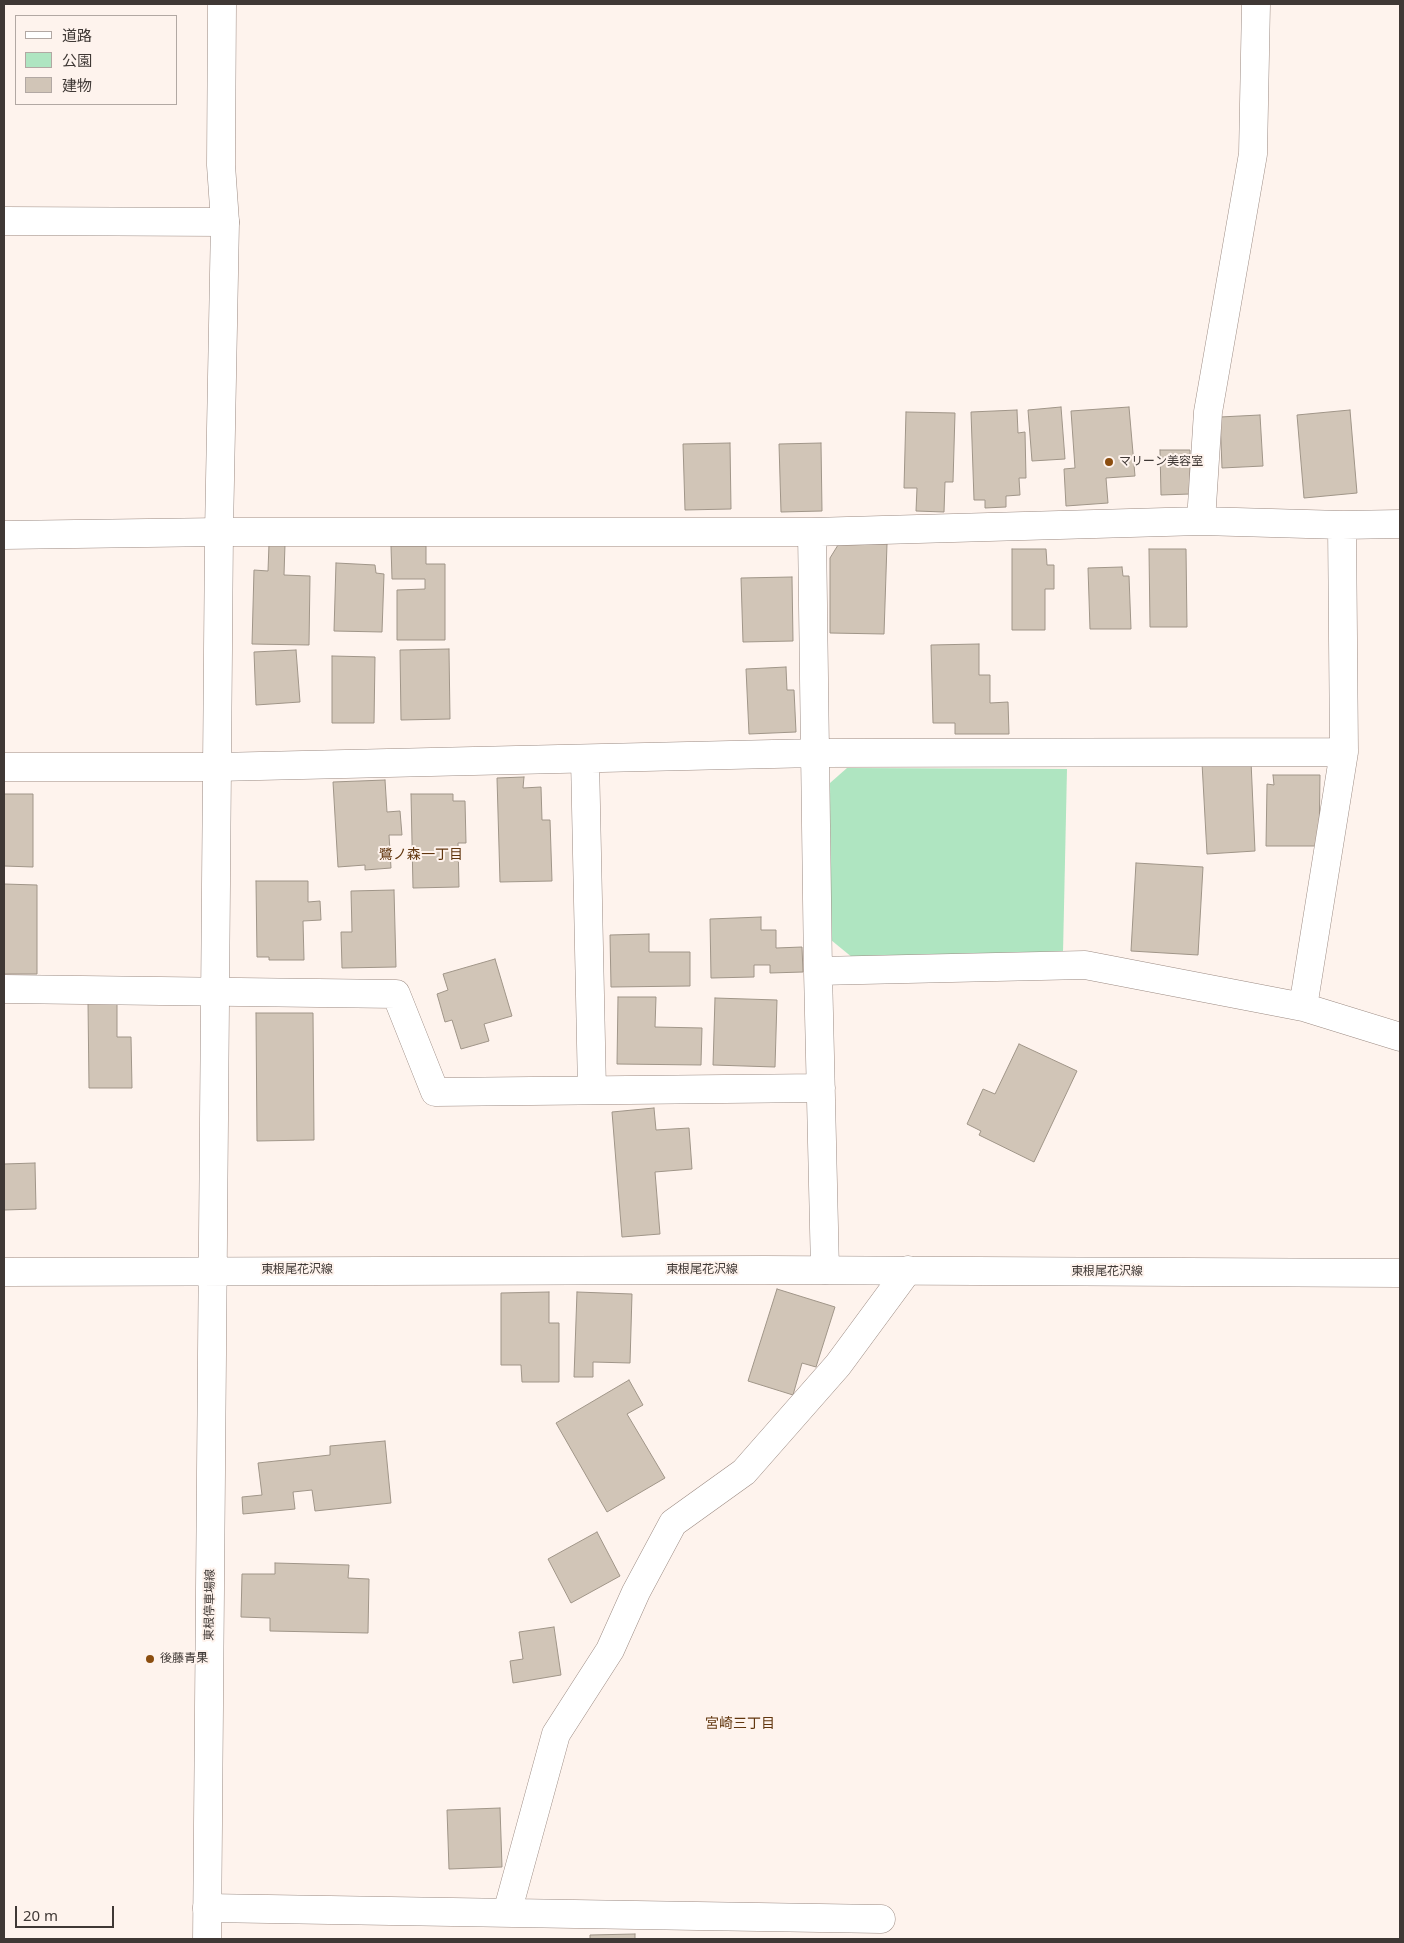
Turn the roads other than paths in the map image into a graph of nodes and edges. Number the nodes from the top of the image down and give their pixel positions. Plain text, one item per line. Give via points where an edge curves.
1 (222, 4) edge
2 (1256, 4) edge
3 (4, 221) edge
4 (225, 222) junction
5 (1201, 521) junction
6 (1400, 524) edge
7 (1342, 525) junction
8 (219, 532) junction
9 (812, 532) junction
10 (4, 535) edge
11 (1344, 752) junction
12 (816, 753) junction
13 (585, 759) junction
14 (4, 767) edge
15 (217, 767) junction
16 (818, 971) junction
17 (4, 989) edge
18 (215, 991) junction
19 (1303, 1007) junction
20 (1400, 1036) edge
21 (821, 1088) junction
22 (592, 1090) junction
23 (213, 1270) junction
24 (825, 1270) junction
25 (908, 1270) junction
26 (4, 1272) edge
27 (1400, 1272) edge
28 (207, 1908) junction
29 (507, 1913) junction
30 (881, 1919) dead end
31 (207, 1939) edge

1 - 4 street, 東根停車場線 via 221,165
2 - 5 street via 1253,154 1208,412
3 - 4 street
4 - 8 street, 東根停車場線
5 - 7 street
5 - 9 street
6 - 7 street
7 - 11 street
8 - 9 street
8 - 10 street
8 - 15 street, 東根停車場線
9 - 12 street
11 - 12 street
11 - 19 street
12 - 13 street
12 - 16 street
13 - 15 street
13 - 22 street
14 - 15 street
15 - 18 street, 東根停車場線
16 - 19 street via 1085,965
16 - 21 street
17 - 18 street
18 - 22 street via 396,994 435,1092
18 - 23 street, 東根停車場線
19 - 20 street
21 - 22 street
21 - 24 street
23 - 24 street, 東根尾花沢線
23 - 26 street, 東根尾花沢線
23 - 28 street, 東根停車場線
24 - 25 street, 東根尾花沢線
25 - 27 street, 東根尾花沢線
25 - 29 street via 838,1365 744,1472 673,1523 610,1650 556,1734
28 - 29 street
28 - 31 street, 東根停車場線
29 - 30 street

